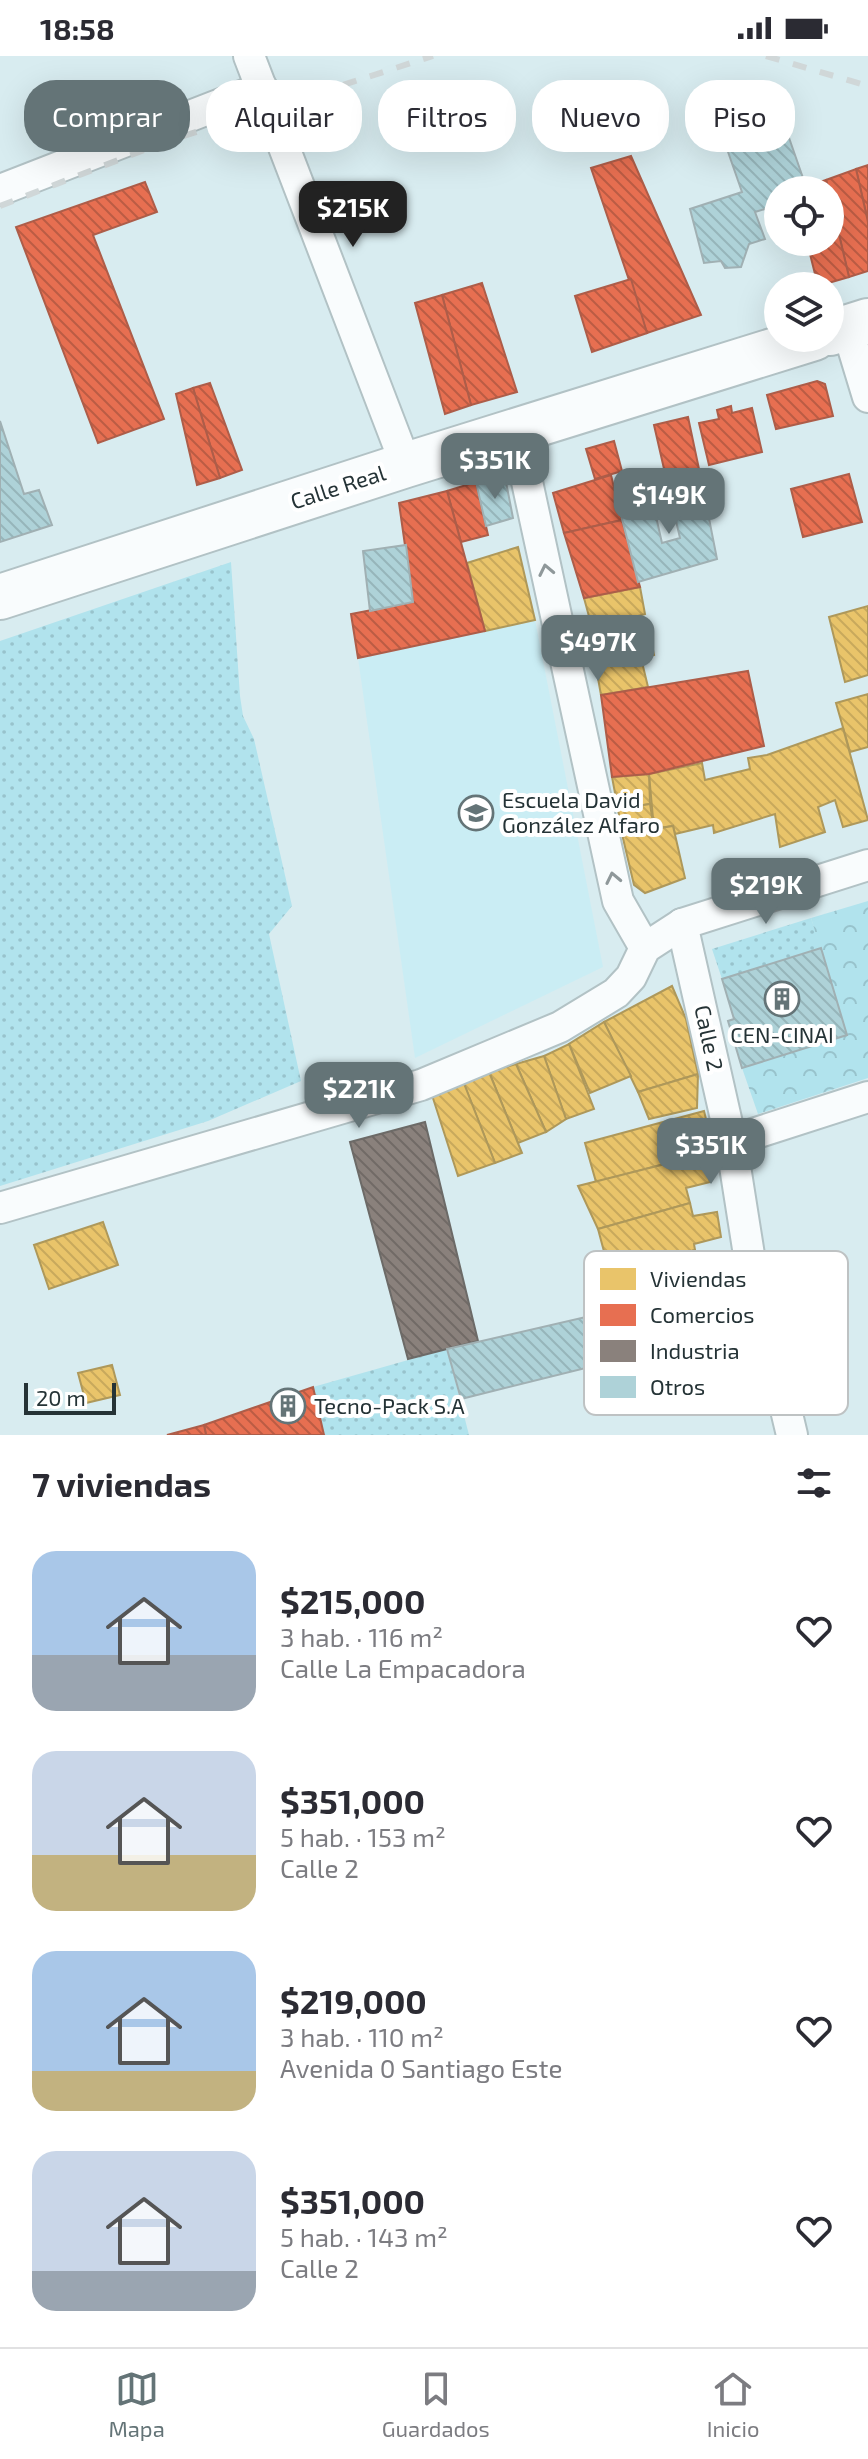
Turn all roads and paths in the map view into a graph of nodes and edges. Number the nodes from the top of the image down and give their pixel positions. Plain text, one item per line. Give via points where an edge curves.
1 (249, 56) edge
2 (259, 80) edge
3 (206, 110) edge
4 (286, 152) edge
5 (0, 190) edge
6 (844, 340) edge
7 (769, 352) edge
8 (868, 397) edge
9 (516, 431) junction
10 (406, 465) junction
11 (0, 597) edge
12 (868, 865) edge
13 (682, 924) junction
14 (645, 948) junction
15 (868, 1097) edge
16 (731, 1141) junction
17 (0, 1208) edge
18 (748, 1251) edge
19 (787, 1415) edge
20 (792, 1435) edge

1 - 2 street
3 - 5 street
4 - 10 street
6 - 8 street
7 - 9 main road, Calle Real
9 - 10 main road, Calle Real
14 -> 9 street via 618,901
10 - 11 main road, Calle Real
12 - 13 street
13 - 14 street
13 - 16 street, Calle 2
14 - 17 street via 616,993 560,1027 421,1085
15 - 16 street
16 - 18 street, Calle 2
19 - 20 street, Calle 2

